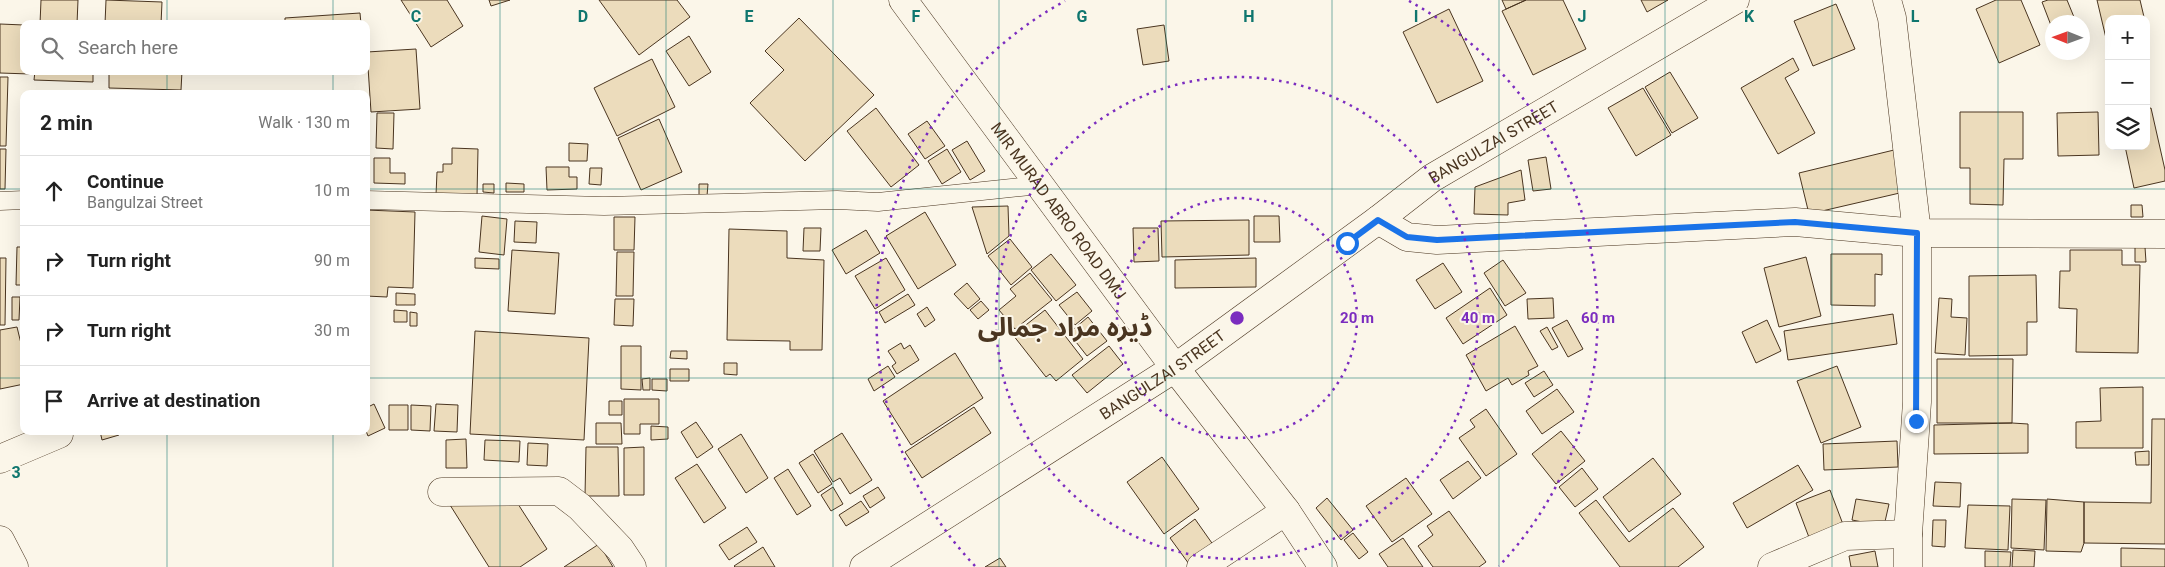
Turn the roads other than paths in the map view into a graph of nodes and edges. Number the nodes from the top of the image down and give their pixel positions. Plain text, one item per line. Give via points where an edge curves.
1 (903, 0) edge
2 (1735, 0) edge
3 (1887, 0) edge
4 (1040, 185) junction
5 (20, 200) edge
6 (370, 200) edge
7 (0, 201) edge
8 (1378, 220) junction
9 (1917, 233) junction
10 (2165, 234) edge
11 (1175, 368) junction
12 (57, 435) edge
13 (0, 459) edge
14 (442, 492) dead end
15 (1286, 511) junction
16 (1908, 534) junction
17 (0, 540) edge
18 (14, 567) edge
19 (632, 567) edge
20 (864, 567) edge
21 (1201, 567) edge
22 (1323, 567) edge
23 (1772, 567) edge
24 (1908, 567) edge

1 - 4 street, MIR MURAD ABRO ROAD DMJ
2 - 8 street, BANGULZAI STREET via 1432,178
3 - 9 street via 1892,18
4 - 6 lane via 878,202 837,200 604,206
4 - 11 street, MIR MURAD ABRO ROAD DMJ
5 - 7 lane
8 - 9 street via 1407,237 1437,240 1795,222
8 - 11 street, BANGULZAI STREET
9 - 10 street
9 - 16 street via 1917,402
11 - 15 street, MIR MURAD ABRO ROAD DMJ
11 - 20 street, BANGULZAI STREET
12 - 13 street
14 - 19 street via 559,491 620,549
15 - 21 street
15 - 22 street, MIR MURAD ABRO ROAD DMJ
16 - 23 street via 1845,536
16 - 24 street
17 - 18 street

